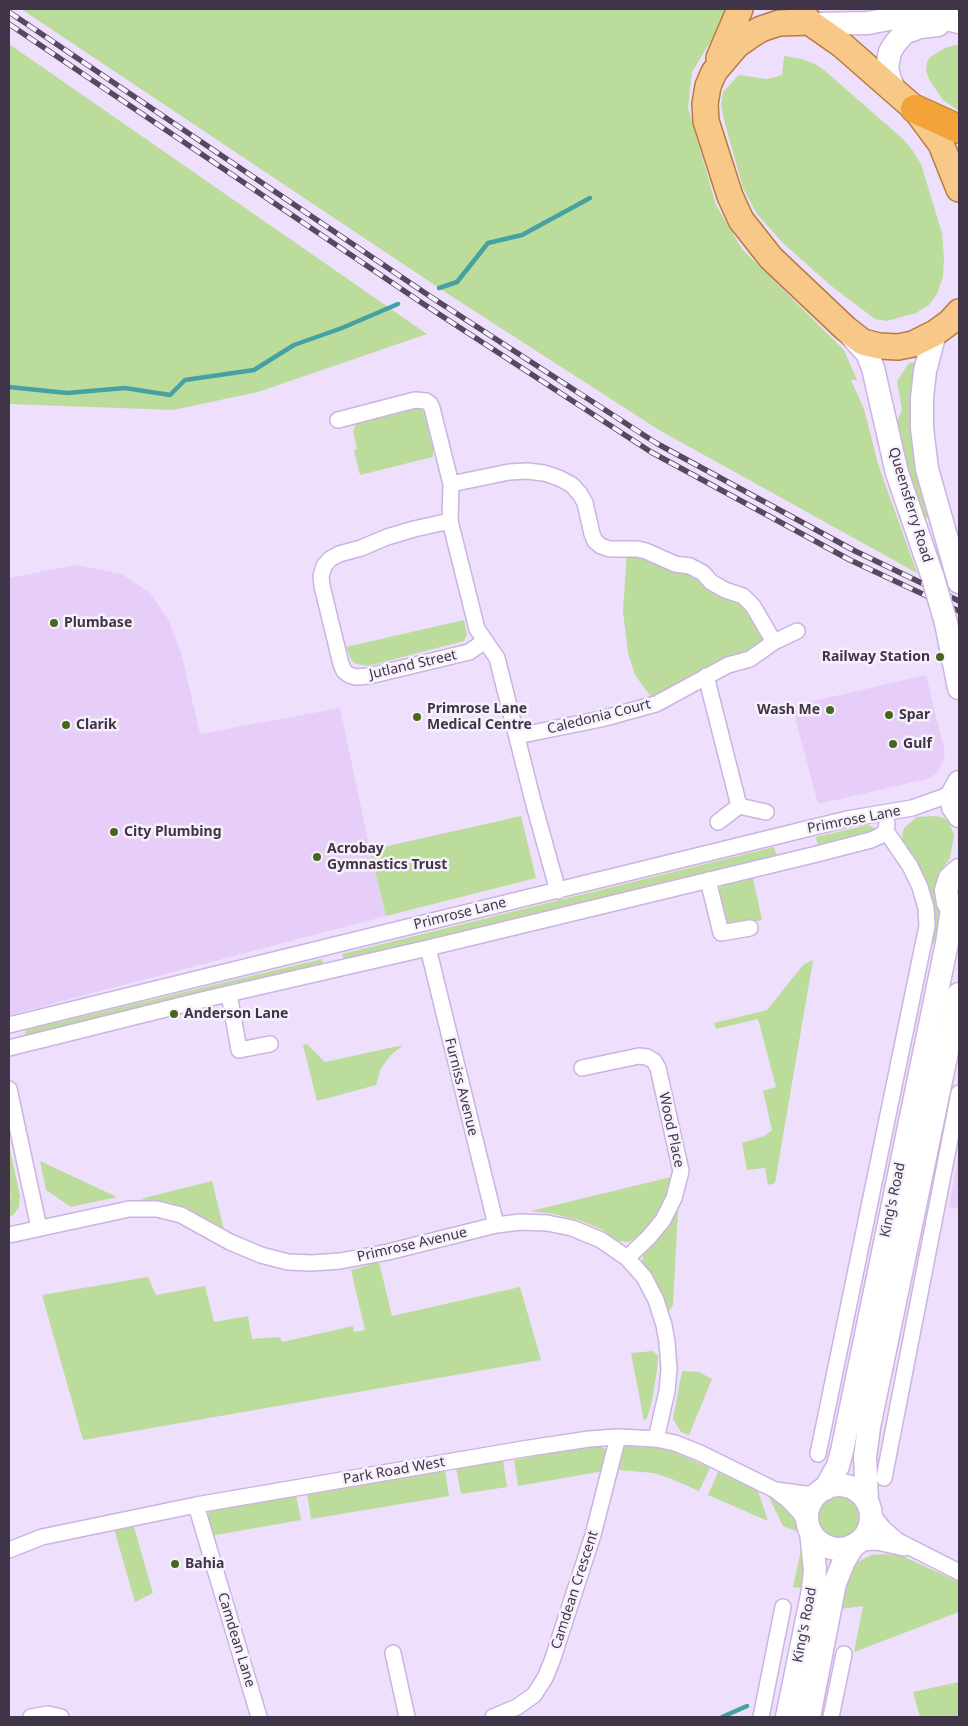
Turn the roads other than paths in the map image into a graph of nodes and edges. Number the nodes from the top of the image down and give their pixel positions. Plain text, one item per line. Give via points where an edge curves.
1 (740, 9) edge
2 (806, 18) edge
3 (959, 23) edge
4 (714, 72) junction
5 (895, 91) junction
6 (915, 109) junction
7 (959, 129) edge
8 (959, 190) edge
9 (959, 312) edge
10 (846, 329) junction
11 (935, 333) junction
12 (338, 420) dead end
13 (451, 484) junction
14 (450, 521) junction
15 (959, 582) edge
16 (797, 631) dead end
17 (485, 641) junction
18 (774, 642) junction
19 (706, 676) junction
20 (959, 688) edge
21 (517, 736) junction
22 (956, 786) edge
23 (739, 806) junction
24 (912, 808) junction
25 (766, 812) dead end
26 (885, 813) junction
27 (958, 815) edge
28 (718, 822) dead end
29 (886, 831) junction
30 (959, 870) edge
31 (708, 880) junction
32 (558, 891) junction
33 (956, 910) edge
34 (750, 928) dead end
35 (330, 946) junction
36 (428, 948) junction
37 (336, 970) junction
38 (229, 994) junction
39 (959, 994) edge
40 (9, 1025) edge
41 (270, 1044) dead end
42 (9, 1048) edge
43 (954, 1052) edge
44 (582, 1068) dead end
45 (9, 1089) edge
46 (959, 1093) edge
47 (496, 1225) junction
48 (40, 1228) junction
49 (9, 1235) edge
50 (627, 1258) junction
51 (841, 1397) junction
52 (869, 1427) junction
53 (893, 1431) junction
54 (618, 1437) junction
55 (656, 1439) junction
56 (818, 1454) dead end
57 (884, 1478) dead end
58 (775, 1490) junction
59 (822, 1491) junction
60 (196, 1505) junction
61 (868, 1506) junction
62 (810, 1530) junction
63 (855, 1544) junction
64 (9, 1550) edge
65 (920, 1553) junction
66 (959, 1572) edge
67 (783, 1607) dead end
68 (775, 1648) junction
69 (801, 1652) junction
70 (393, 1653) dead end
71 (844, 1654) dead end
72 (829, 1672) junction
73 (31, 1717) edge
74 (61, 1717) edge
75 (259, 1717) edge
76 (407, 1717) edge
77 (493, 1717) edge
78 (761, 1717) edge
79 (787, 1717) edge
80 (809, 1717) edge
81 (831, 1717) edge

1 - 4 main road
2 - 3 main road via 862,23 921,15
2 - 4 main road via 761,29 737,45
2 - 5 main road via 842,44
3 - 5 main road via 920,27 899,37 890,52 887,67
4 - 10 main road via 704,104 706,121 741,220 771,258
5 - 6 main road
6 - 7 highway
6 - 8 main road via 941,144
9 - 11 main road
10 - 11 main road via 863,342 879,346 908,345
10 - 20 main road, Queensferry Road, bridge via 867,354 873,368 898,473 946,623
11 - 15 main road, Queensferry Road via 922,398 922,428 927,469
12 - 13 street via 415,400 426,401 432,408
13 - 14 street
13 - 18 street via 509,472 544,473 559,478 580,494 592,534 601,546 646,551 703,573 711,582 743,596 753,606
14 - 17 street via 477,629
14 - 17 street, Jutland Street via 387,537 339,554 324,566 322,586 341,664 349,675 369,676 469,652
16 - 18 street, Caledonia Court
17 - 21 street via 497,658
18 - 19 street, Caledonia Court via 750,659
19 - 21 street, Caledonia Court via 656,704
19 - 23 street
21 - 32 street
22 - 24 street, Primrose Lane via 943,797
22 - 27 main road via 952,799
23 - 25 street
23 - 28 street
24 - 26 street, Primrose Lane
24 - 27 street, Primrose Lane via 943,810
26 - 29 street
26 - 32 street, Primrose Lane via 847,819
29 - 31 street, Primrose Lane via 871,840
29 - 51 street via 910,866 920,888 927,926
30 - 33 main road, King's Road via 950,878 946,890 948,903
31 - 34 street via 720,933
31 - 36 street, Primrose Lane
32 - 35 street, Primrose Lane
33 - 51 main road, King's Road
35 - 37 street
35 - 40 street, Primrose Lane
36 - 37 street, Primrose Lane
36 - 47 street, Furniss Avenue
37 - 38 street, Primrose Lane
38 - 41 street via 239,1050
38 - 42 street, Primrose Lane
39 - 43 main road, King's Road
43 - 52 main road, King's Road
44 - 50 street, Wood Place via 639,1056 654,1061 658,1068 681,1171 674,1198 663,1220
45 - 48 street
46 - 53 street
47 - 48 street, Primrose Avenue via 388,1252 312,1263 288,1262 261,1255 181,1215 157,1209 129,1209
47 - 50 street, Primrose Avenue via 547,1223 572,1228 601,1240
48 - 49 street, Primrose Avenue
50 - 55 street, Primrose Avenue via 644,1276 656,1300 667,1342 667,1391
51 - 56 street
51 - 59 main road, King's Road via 838,1466
52 - 53 street
52 - 61 main road, King's Road via 864,1457
53 - 57 street
54 - 55 street, Park Road West
54 - 60 street, Park Road West via 523,1449
54 - 77 street, Camdean Crescent via 593,1535 545,1678 534,1694 517,1707
55 - 58 street, Park Road West via 700,1453
58 - 59 street, Park Road West via 805,1494
58 - 62 street, Park Road West via 800,1513
59 - 61 main road via 842,1486 852,1488
59 - 62 main road, King's Road via 809,1506
60 - 64 street, Park Road West via 42,1537
60 - 75 street, Camdean Lane
61 - 63 main road, King's Road via 871,1521 868,1531
61 - 65 street via 883,1528
62 - 63 main road via 822,1544 832,1548 842,1549
62 - 69 main road, King's Road via 815,1570
63 - 65 street via 877,1542
63 - 72 main road, King's Road via 835,1583
65 - 66 street
67 - 68 street
68 - 69 street
68 - 78 street
69 - 79 main road, King's Road
70 - 76 street
71 - 72 street
72 - 80 main road, King's Road
72 - 81 street
73 - 74 street via 48,1714

